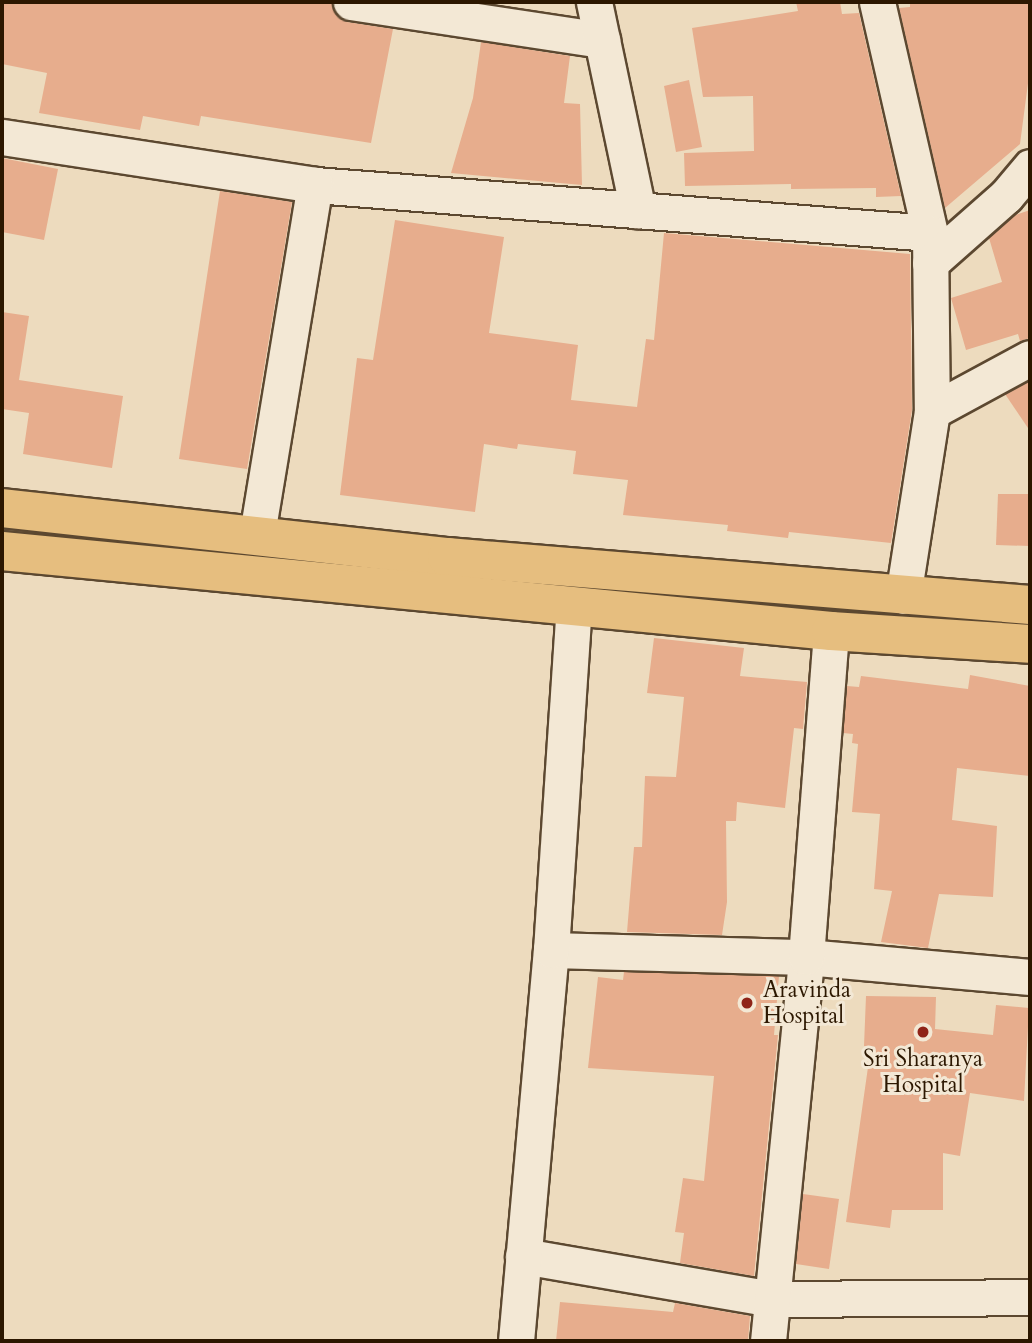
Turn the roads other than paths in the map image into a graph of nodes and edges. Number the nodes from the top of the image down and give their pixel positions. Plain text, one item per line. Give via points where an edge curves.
1 (351, 2) edge
2 (594, 2) edge
3 (877, 2) edge
4 (602, 40) junction
5 (2, 137) edge
6 (1030, 167) edge
7 (314, 185) junction
8 (638, 210) junction
9 (930, 248) junction
10 (1030, 358) edge
11 (932, 411) junction
12 (2, 508) edge
13 (257, 534) junction
14 (2, 551) edge
15 (903, 596) junction
16 (1030, 605) edge
17 (573, 606) junction
18 (831, 631) junction
19 (1030, 644) edge
20 (551, 950) junction
21 (806, 957) junction
22 (1030, 977) edge
23 (523, 1256) junction
24 (1030, 1297) edge
25 (772, 1299) junction
26 (516, 1341) edge
27 (768, 1341) edge

1 - 4 street
2 - 4 street
3 - 9 street
4 - 8 street
5 - 7 street
6 - 9 street via 1006,196
7 - 8 street
7 - 13 street
8 - 9 street
9 - 11 street
10 - 11 street
11 - 15 street
12 - 13 main road
13 - 15 main road via 447,557
14 - 17 main road
15 - 16 main road
17 - 18 main road
17 - 20 street
18 - 19 main road
18 - 21 street
20 - 21 street
20 - 23 street
21 - 22 street
21 - 25 street
23 - 25 street
23 - 26 street
24 - 25 street
25 - 27 street

